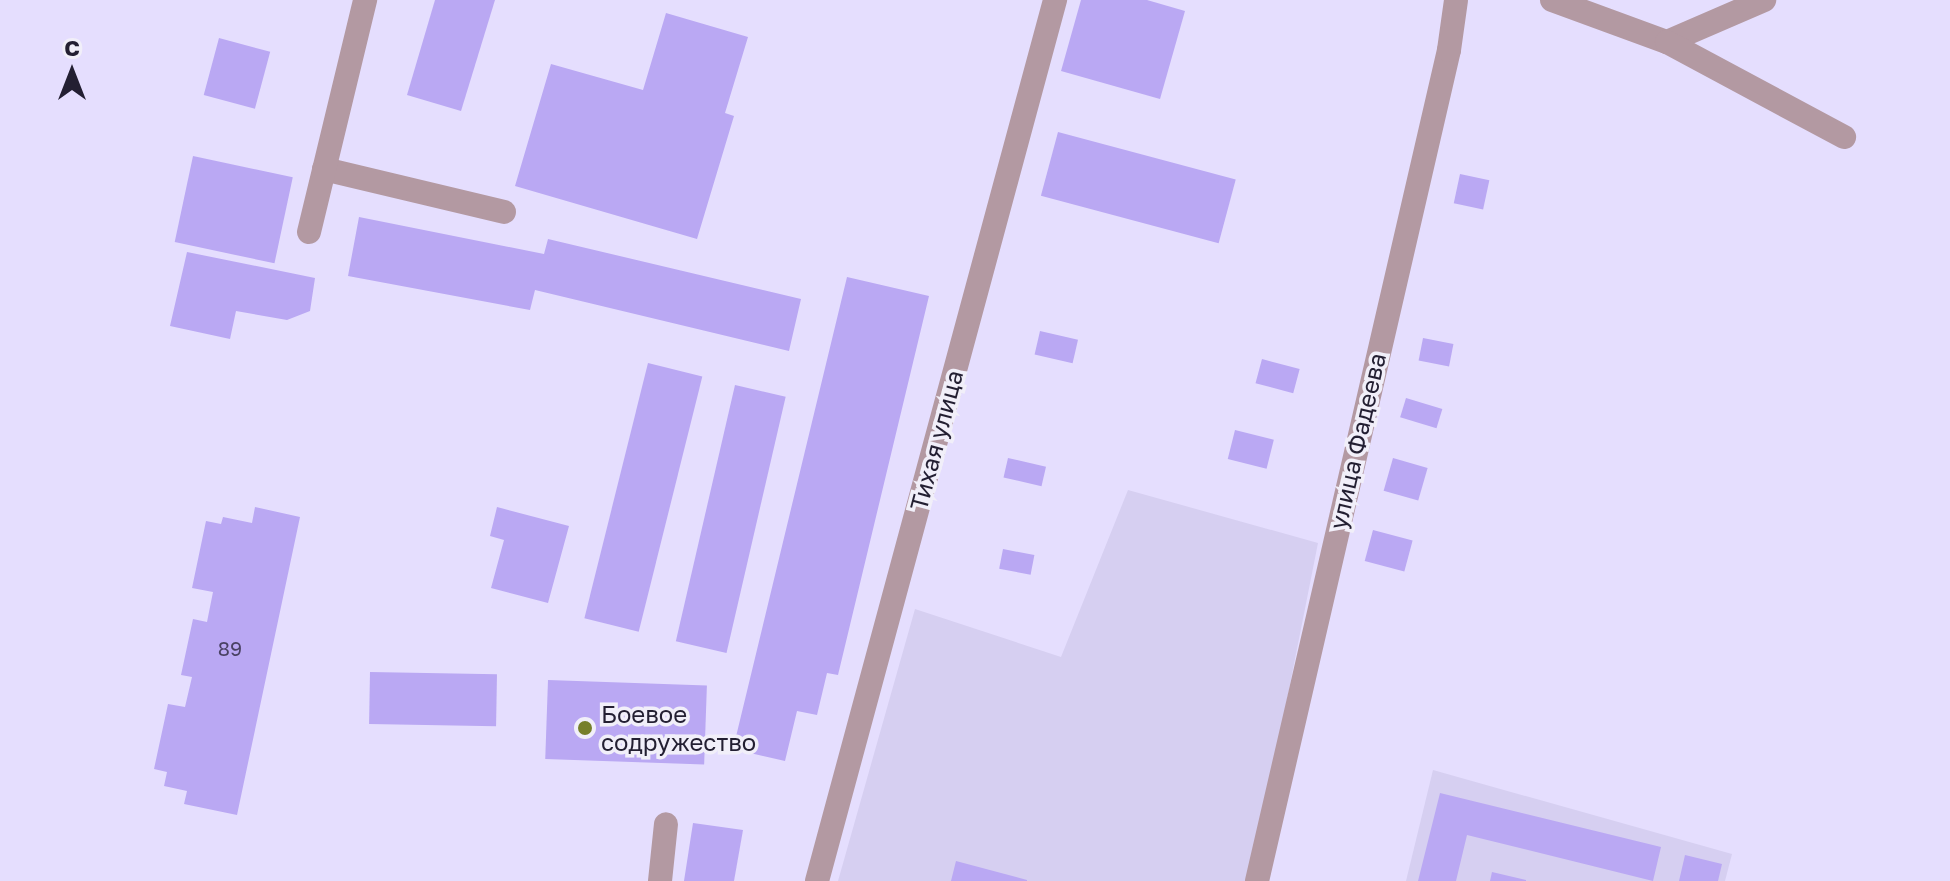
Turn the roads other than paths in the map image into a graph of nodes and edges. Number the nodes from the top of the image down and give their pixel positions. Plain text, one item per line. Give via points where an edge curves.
1 (365, 0) edge
2 (1055, 0) edge
3 (1456, 0) edge
4 (1552, 0) edge
5 (1764, 0) edge
6 (1667, 42) junction
7 (1844, 137) dead end
8 (324, 169) junction
9 (504, 212) dead end
10 (309, 232) dead end
11 (666, 824) dead end
12 (660, 881) edge
13 (817, 881) edge
14 (1257, 881) edge

1 - 8 lane
2 - 13 lane, Тихая улица
3 - 14 lane, улица Фадеева via 1449,50
4 - 6 lane
5 - 6 lane
6 - 7 lane
8 - 9 lane
8 - 10 lane
11 - 12 lane

